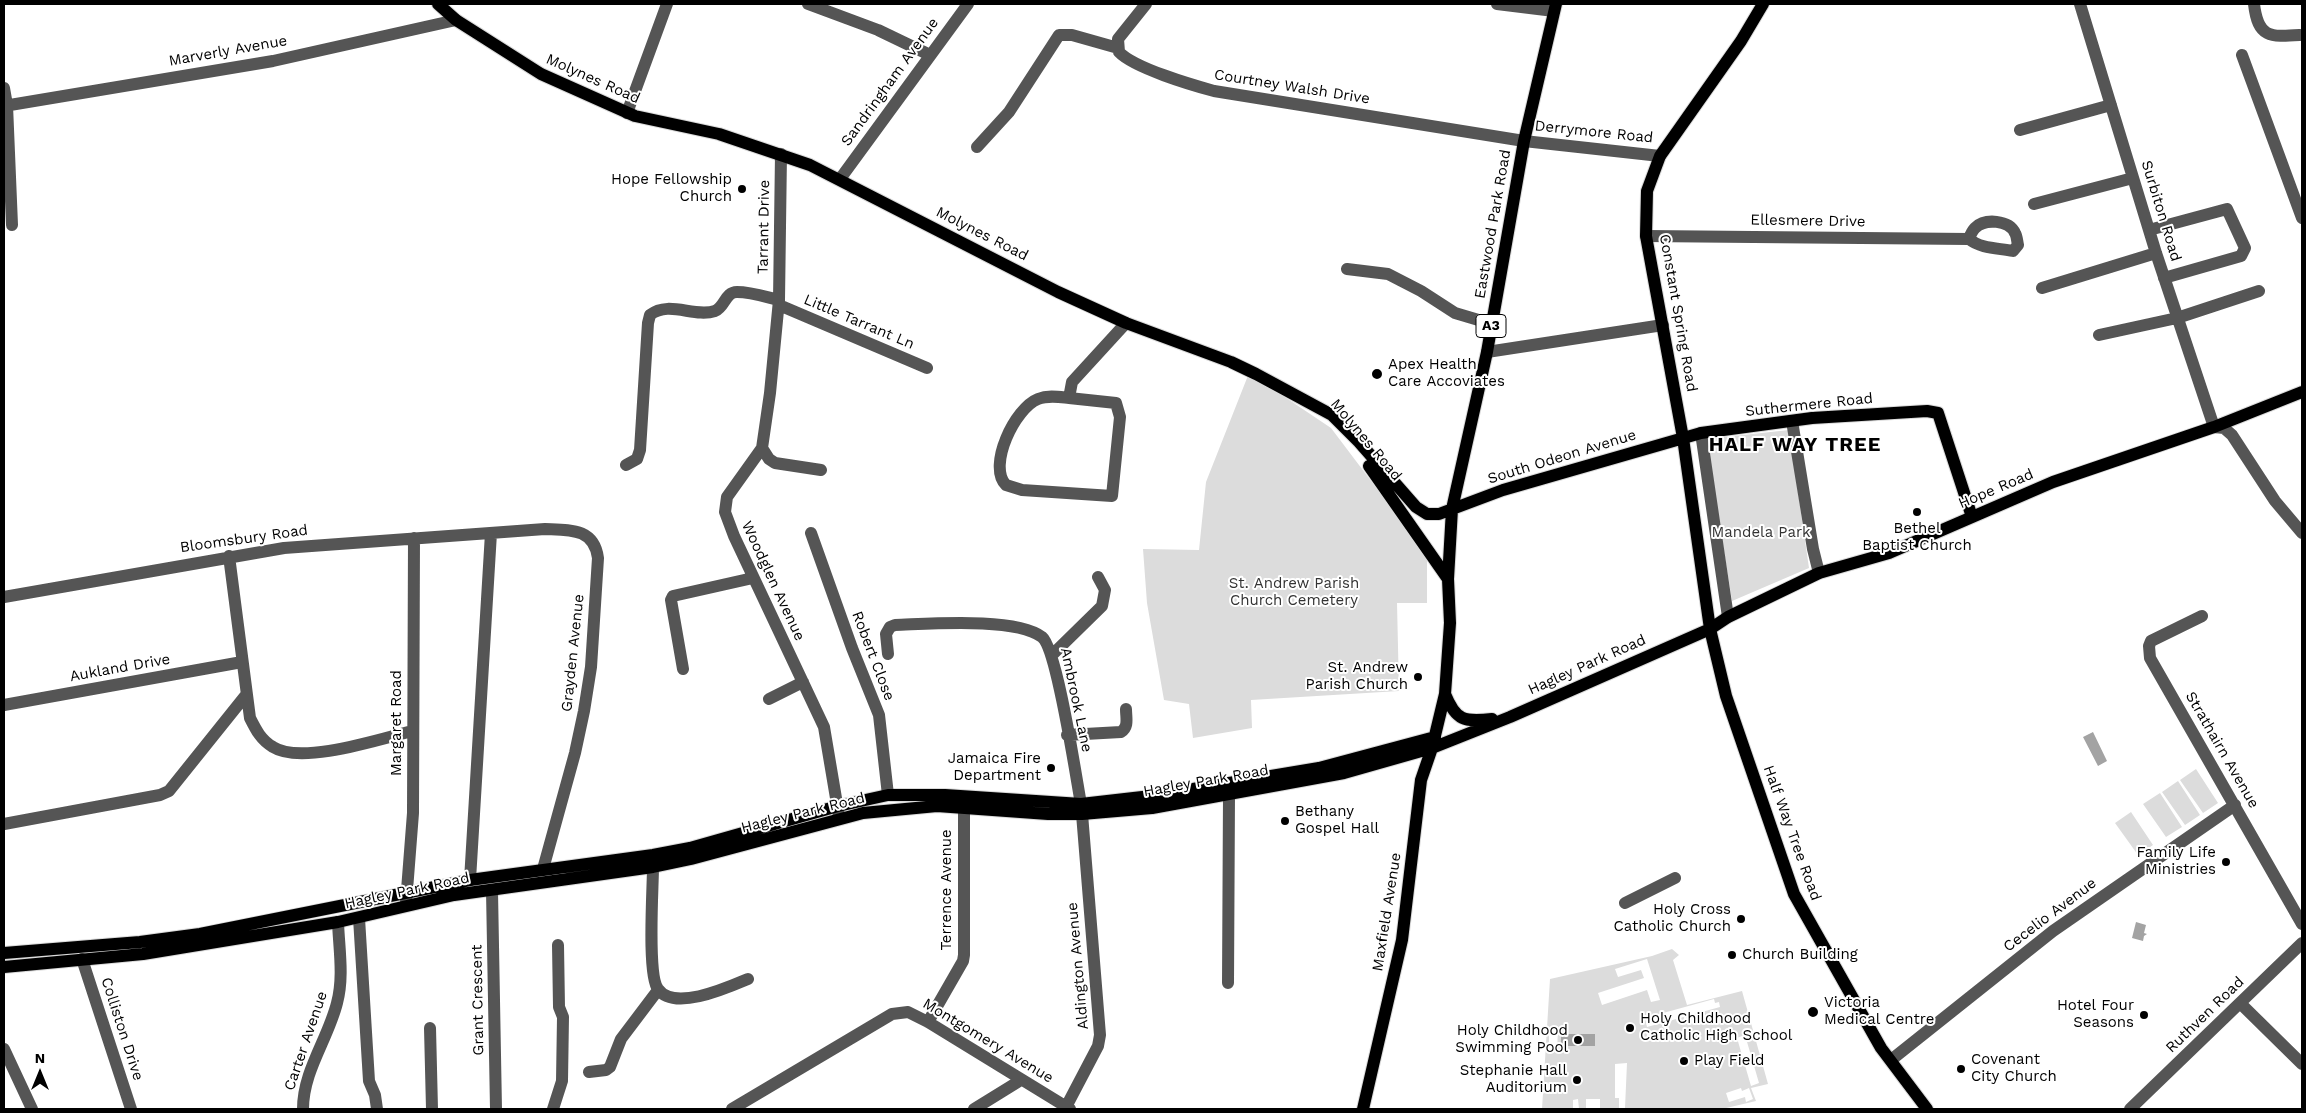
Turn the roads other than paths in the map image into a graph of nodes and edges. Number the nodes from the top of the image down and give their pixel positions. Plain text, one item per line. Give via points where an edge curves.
1 (438, 4) edge
2 (667, 4) edge
3 (808, 4) edge
4 (968, 4) edge
5 (1146, 4) edge
6 (1497, 4) edge
7 (1763, 4) edge
8 (2080, 4) edge
9 (2254, 4) edge
10 (1555, 8) edge
11 (456, 20) junction
12 (2300, 35) dead end
13 (1118, 48) junction
14 (930, 54) junction
15 (2242, 55) dead end
16 (4, 88) edge
17 (6, 105) edge
18 (2111, 105) junction
19 (627, 113) junction
20 (2020, 130) dead end
21 (1524, 141) junction
22 (978, 147) dead end
23 (781, 154) junction
24 (1660, 156) junction
25 (2133, 178) junction
26 (840, 179) junction
27 (2034, 204) dead end
28 (2302, 218) edge
29 (12, 225) dead end
30 (2149, 230) junction
31 (1646, 236) junction
32 (1969, 239) dead end
33 (2156, 253) junction
34 (1347, 269) dead end
35 (2164, 278) junction
36 (2042, 288) dead end
37 (2259, 291) dead end
38 (779, 303) junction
39 (2177, 318) junction
40 (1126, 323) junction
41 (1492, 324) junction
42 (1663, 325) junction
43 (2099, 336) dead end
44 (1487, 352) junction
45 (927, 368) dead end
46 (2302, 392) edge
47 (1069, 398) junction
48 (1320, 409) junction
49 (1792, 421) junction
50 (2214, 427) junction
51 (1701, 433) junction
52 (1683, 438) junction
53 (762, 448) junction
54 (626, 465) dead end
55 (821, 470) dead end
56 (1452, 509) junction
57 (1972, 517) junction
58 (491, 533) junction
59 (810, 533) dead end
60 (2302, 533) edge
61 (414, 538) junction
62 (229, 556) junction
63 (1818, 573) junction
64 (1098, 577) dead end
65 (753, 578) junction
66 (1448, 579) junction
67 (4, 597) edge
68 (2202, 616) dead end
69 (1728, 617) junction
70 (1710, 629) junction
71 (888, 654) dead end
72 (1052, 655) junction
73 (242, 662) junction
74 (684, 669) dead end
75 (803, 682) junction
76 (1445, 694) junction
77 (246, 695) junction
78 (768, 699) dead end
79 (4, 705) edge
80 (1126, 709) dead end
81 (1510, 716) junction
82 (412, 731) junction
83 (1067, 735) junction
84 (1434, 742) junction
85 (888, 795) junction
86 (1228, 795) junction
87 (2235, 805) junction
88 (964, 809) junction
89 (1081, 809) junction
90 (839, 812) junction
91 (4, 824) edge
92 (653, 866) junction
93 (543, 869) junction
94 (1675, 878) dead end
95 (470, 880) junction
96 (492, 891) junction
97 (407, 892) junction
98 (1625, 903) dead end
99 (406, 908) junction
100 (359, 918) junction
101 (338, 922) junction
102 (2302, 924) edge
103 (2302, 943) edge
104 (558, 945) dead end
105 (4, 953) edge
106 (82, 959) junction
107 (4, 967) edge
108 (748, 979) dead end
109 (1228, 982) dead end
110 (658, 990) junction
111 (2241, 1004) junction
112 (928, 1022) junction
113 (430, 1028) dead end
114 (4, 1049) edge
115 (1891, 1060) junction
116 (2302, 1064) edge
117 (589, 1072) dead end
118 (1021, 1080) junction
119 (1068, 1108) edge
120 (32, 1109) edge
121 (131, 1109) edge
122 (303, 1109) edge
123 (377, 1109) edge
124 (432, 1109) edge
125 (496, 1109) edge
126 (553, 1109) edge
127 (732, 1109) edge
128 (974, 1109) edge
129 (1363, 1109) edge
130 (1927, 1109) edge
131 (2130, 1109) edge

1 - 11 main road, Molynes Road
2 - 19 street
3 - 14 street
4 - 14 street, Sandringham Avenue
5 - 13 street via 1121,35
6 - 10 street
7 - 24 main road, Constant Spring Road via 1741,41
8 - 18 street, Surbiton Road
9 - 12 street via 2260,27 2269,35
10 - 21 main road, Eastwood Park Road / A3
11 - 17 street, Marverly Avenue via 273,60
11 - 19 main road, Molynes Road via 541,74
13 - 21 street, Courtney Walsh Drive via 1122,55 1160,74 1214,91
13 - 22 street via 1072,35 1059,36 1009,112
14 - 26 street, Sandringham Avenue
15 - 28 street
16 - 17 street
17 - 29 street
18 - 20 street
18 - 25 street, Surbiton Road
19 - 23 main road, Molynes Road via 719,134
21 - 24 street, Derrymore Road
21 - 41 main road, Eastwood Park Road / A3
23 - 26 main road, Molynes Road
23 - 38 street, Tarrant Drive
24 - 31 main road, Constant Spring Road via 1647,190
25 - 27 street
25 - 30 street, Surbiton Road
26 - 40 main road, Molynes Road via 1058,292
30 - 33 street, Surbiton Road
30 - 35 street via 2227,209 2245,248 2241,256
31 - 32 street, Ellesmere Drive
31 - 42 main road, Constant Spring Road
33 - 35 street, Surbiton Road
33 - 36 street
34 - 41 street via 1388,274 1456,313
35 - 39 street, Surbiton Road
37 - 39 street
38 - 45 street, Little Tarrant Ln
38 - 53 street, Woodglen Avenue
38 - 54 street, Little Tarrant Ln via 737,292 729,295 712,312 668,309 650,315 640,450 637,459
39 - 43 street
39 - 50 street, Surbiton Road
40 - 47 street via 1075,377
40 - 48 main road, Molynes Road via 1231,362
41 - 44 main road, Eastwood Park Road / A3
42 - 44 street
42 - 52 main road, Constant Spring Road
44 - 56 main road, Eastwood Park Road / A3
46 - 50 main road, Hope Road
47 - 47 street via 1040,398 1020,413 1011,426 1004,450 1000,475 1006,485 1022,490 1112,496 1119,409 1116,403
48 - 56 main road, South Odeon Avenue via 1332,415 1359,442 1421,511 1433,514
48 - 66 main road, Molynes Road via 1375,473
49 - 51 main road, Suthermere Road
49 - 57 main road, Suthermere Road via 1927,411 1938,414
49 - 63 street
50 - 57 main road, Hope Road via 2060,480
50 - 60 street via 2224,428 2232,435 2275,502
51 - 52 main road, Suthermere Road
51 - 69 street
52 - 56 main road, South Odeon Avenue via 1503,490
52 - 70 main road, Constant Spring Road
53 - 55 street via 775,463
53 - 65 street, Woodglen Avenue via 730,492 725,505 727,520
56 - 66 main road, Eastwood Park Road / A3
57 - 63 main road, Hope Road via 1889,553
58 - 61 street, Bloomsbury Road
58 - 93 street, Grayden Avenue via 566,530 590,538 596,547 598,565 591,667 584,711
58 - 95 street
59 - 85 street, Robert Close via 879,715
61 - 62 street, Bloomsbury Road via 284,548
61 - 82 street, Margaret Road
62 - 67 street, Bloomsbury Road
62 - 73 street
63 - 69 main road, Hope Road
64 - 72 street via 1105,590 1102,606
65 - 74 street via 673,596 671,600
65 - 75 street, Woodglen Avenue
66 - 76 main road, Eastwood Park Road / A3 via 1450,623
68 - 87 street, Strathairn Avenue via 2155,638 2148,652
69 - 70 main road, Hope Road
70 - 81 main road, Hagley Park Road
70 - 115 main road, Half Way Tree Road via 1726,696 1794,894 1881,1048
71 - 72 street, Ambrook Lane via 886,634 890,627 977,623 1030,631 1042,638
72 - 83 street, Ambrook Lane
73 - 77 street
73 - 79 street, Aukland Drive
75 - 78 street
75 - 90 street, Woodglen Avenue via 824,727
76 - 81 main road via 1451,709 1462,719 1478,721
76 - 84 main road, Eastwood Park Road / A3
77 - 82 street via 250,718 260,737 275,749 294,753 328,751
77 - 91 street via 168,791
80 - 83 street via 1126,725 1121,732
81 - 84 main road, Hagley Park Road
82 - 97 street, Margaret Road via 413,813
83 - 89 street, Ambrook Lane
84 - 86 main road, Hagley Park Road via 1344,773
84 - 89 main road, Hagley Park Road via 1310,770
84 - 129 main road, Maxfield Avenue via 1422,780 1402,940
85 - 89 main road, Hagley Park Road via 945,794
85 - 90 main road, Hagley Park Road
86 - 89 main road, Hagley Park Road via 1152,808
86 - 109 street
87 - 102 street, Strathairn Avenue
87 - 115 street, Cecelio Avenue via 2053,931
88 - 89 main road, Hagley Park Road via 1048,814
88 - 90 main road, Hagley Park Road via 938,806
88 - 112 street, Terrence Avenue via 963,961
89 - 119 street, Aldington Avenue via 1100,1035 1098,1046
90 - 92 main road, Hagley Park Road via 691,859
90 - 93 main road, Hagley Park Road via 690,848
92 - 96 main road, Hagley Park Road
92 - 110 street via 653,972
93 - 95 main road, Hagley Park Road
94 - 98 street
95 - 97 main road, Hagley Park Road
96 - 99 main road, Hagley Park Road via 454,895
96 - 125 street, Grant Crescent
97 - 99 street, Margaret Road
97 - 105 main road, Hagley Park Road via 200,934
99 - 100 main road, Hagley Park Road
100 - 101 main road, Hagley Park Road
100 - 123 street via 369,1081
101 - 106 main road, Hagley Park Road via 143,954
101 - 122 street, Carter Avenue via 341,988 306,1084
103 - 111 street, Ruthven Road
104 - 126 street via 559,1007 563,1016 562,1080
106 - 107 main road, Hagley Park Road
106 - 121 street, Colliston Drive
108 - 110 street via 701,996 675,998
110 - 117 street via 621,1039 610,1067
111 - 116 street
111 - 131 street, Ruthven Road
112 - 118 street, Montgomery Avenue
112 - 127 street, Montgomery Avenue via 908,1012 892,1014
113 - 124 street
114 - 120 street
115 - 130 main road, Half Way Tree Road
118 - 119 street, Montgomery Avenue
118 - 128 street

